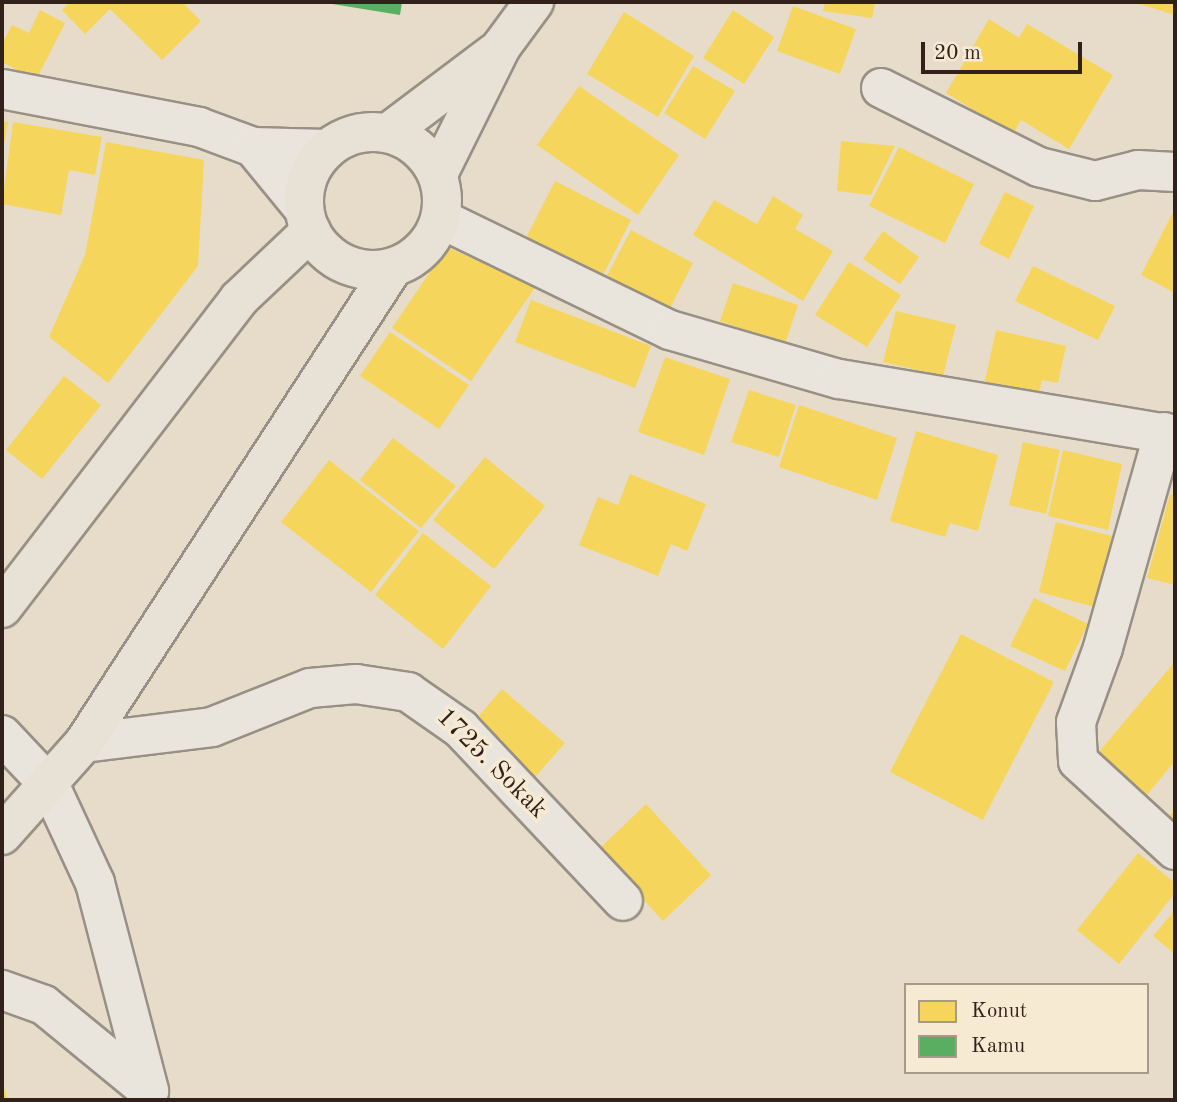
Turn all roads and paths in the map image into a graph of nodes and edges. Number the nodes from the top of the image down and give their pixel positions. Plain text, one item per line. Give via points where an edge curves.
1 (534, 2) edge
2 (502, 47) junction
3 (881, 88) dead end
4 (2, 89) edge
5 (388, 133) junction
6 (253, 147) junction
7 (327, 149) junction
8 (1175, 172) edge
9 (438, 174) junction
10 (441, 219) junction
11 (307, 220) junction
12 (392, 269) junction
13 (1170, 433) edge
14 (2, 608) edge
15 (2, 735) edge
16 (84, 743) junction
17 (50, 786) junction
18 (2, 835) edge
19 (1175, 850) edge
20 (623, 901) dead end
21 (2, 990) edge
22 (151, 1096) edge

1 - 2 main road
2 - 5 main road
2 - 9 main road
3 - 8 street via 1039,167 1095,181 1138,170
4 - 6 street via 199,127
5 - 7 main road via 367,131
5 - 9 main road via 426,155
6 - 7 street
6 - 11 street
7 - 11 main road via 309,176
9 - 10 main road
10 - 12 main road via 431,241
10 - 13 street via 683,334 839,379
11 - 12 main road via 344,265
11 - 14 main road via 239,299
12 - 16 main road
13 - 19 street via 1076,722 1078,761
15 - 17 street
16 - 17 main road
16 - 20 street, 1725. Sokak via 212,727 310,688 356,684 408,692 461,729
17 - 18 main road
17 - 22 street via 95,883
21 - 22 street via 44,1005

